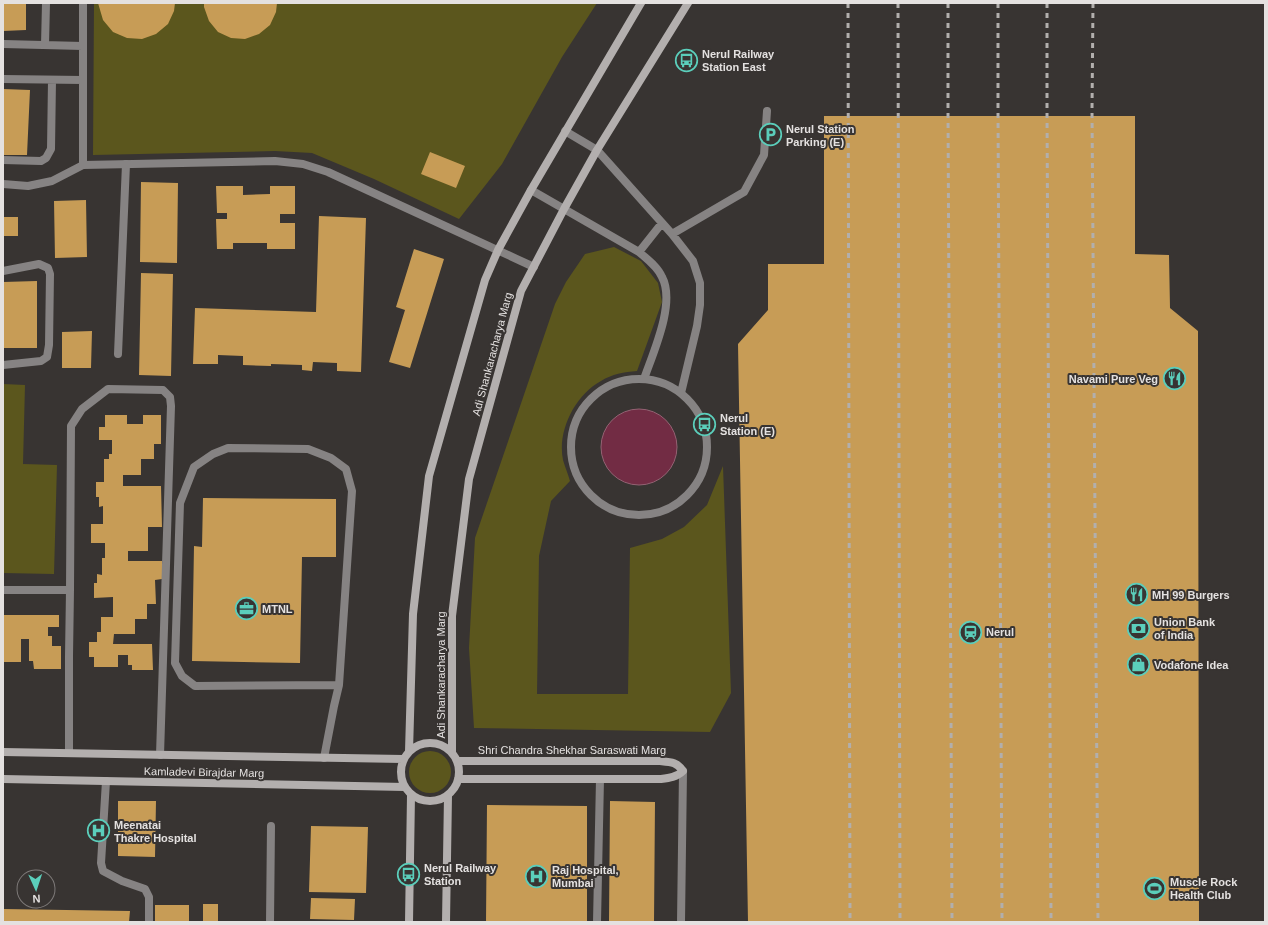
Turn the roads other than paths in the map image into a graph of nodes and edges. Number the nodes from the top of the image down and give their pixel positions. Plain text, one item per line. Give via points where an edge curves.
1 (46, 3) edge
2 (83, 3) edge
3 (641, 3) edge
4 (688, 3) edge
5 (3, 44) edge
6 (45, 45) junction
7 (83, 46) junction
8 (3, 79) edge
9 (52, 80) junction
10 (83, 80) junction
11 (767, 111) dead end
12 (565, 131) junction
13 (597, 150) junction
14 (3, 160) edge
15 (126, 164) junction
16 (83, 165) junction
17 (3, 184) edge
18 (530, 190) junction
19 (564, 208) junction
20 (662, 223) junction
21 (672, 234) junction
22 (498, 250) junction
23 (639, 252) junction
24 (534, 267) junction
25 (3, 271) edge
26 (118, 354) dead end
27 (3, 365) edge
28 (644, 379) junction
29 (681, 393) junction
30 (3, 590) edge
31 (70, 590) junction
32 (339, 685) junction
33 (409, 751) junction
34 (3, 752) edge
35 (69, 753) junction
36 (452, 753) junction
37 (160, 755) junction
38 (324, 758) junction
39 (404, 759) junction
40 (457, 761) junction
41 (683, 771) junction
42 (3, 779) edge
43 (458, 779) junction
44 (600, 779) junction
45 (106, 781) junction
46 (405, 787) junction
47 (411, 795) junction
48 (448, 795) junction
49 (271, 826) dead end
50 (149, 922) edge
51 (270, 922) edge
52 (409, 922) edge
53 (446, 922) edge
54 (597, 922) edge
55 (681, 922) edge

1 - 6 street
2 - 7 street
3 - 12 main road
4 - 13 main road, Adi Shankaracharya Marg
5 - 6 street
6 - 7 street
7 - 10 street
8 - 9 street
9 - 10 street
9 - 14 street via 51,149 46,158 41,161
10 - 16 street
11 - 21 street via 764,155 744,192
12 - 13 street
12 - 18 main road
13 - 19 main road, Adi Shankaracharya Marg
13 - 20 street
15 - 16 street
15 - 22 street via 275,161 303,164 328,172
15 - 26 street
16 - 17 street via 52,181 28,186
18 - 19 street
18 - 22 main road
19 - 23 street
19 - 24 main road, Adi Shankaracharya Marg
20 - 21 street
20 - 23 street
21 - 29 street via 693,261 700,283 697,326
22 - 24 street
22 - 33 main road via 485,280 429,476 413,614
23 - 28 street via 654,266 666,288 664,320
24 - 36 main road, Adi Shankaracharya Marg via 521,291 469,479 452,616
25 - 27 street via 39,264 48,268 50,274 47,357 41,361
28 - 29 street via 664,383
28 - 29 street via 624,381 605,388 589,401 577,418 571,438 572,458 578,478 590,494 606,507 626,514 646,515 666,510 684,499 697,484 705,465 708,444 704,424 695,407
30 - 31 street
31 - 35 street
31 - 37 street via 71,426 82,410 108,389 163,390 170,397 171,406
32 - 32 street via 352,491 346,469 331,458 308,449 228,448 213,454 194,467 180,503 175,663 182,676 195,686
32 - 38 street
33 - 36 main road via 426,743 436,743
33 - 39 main road
34 - 35 main road, Kamladevi Birajdar Marg
35 - 37 main road, Kamladevi Birajdar Marg
36 - 40 main road
37 - 38 main road, Kamladevi Birajdar Marg
38 - 39 main road, Kamladevi Birajdar Marg
39 - 46 main road via 401,768
40 - 41 main road, Shri Chandra Shekhar Saraswati Marg via 660,761 674,762
40 - 43 main road
41 - 44 main road via 669,778
41 - 55 street
42 - 45 main road, Kamladevi Birajdar Marg
43 - 44 main road
43 - 48 main road
44 - 54 street
45 - 46 main road, Kamladevi Birajdar Marg
45 - 50 street via 101,863 103,871 145,889 149,897
46 - 47 main road
47 - 48 main road via 430,801
47 - 52 main road
48 - 53 main road
49 - 51 street

